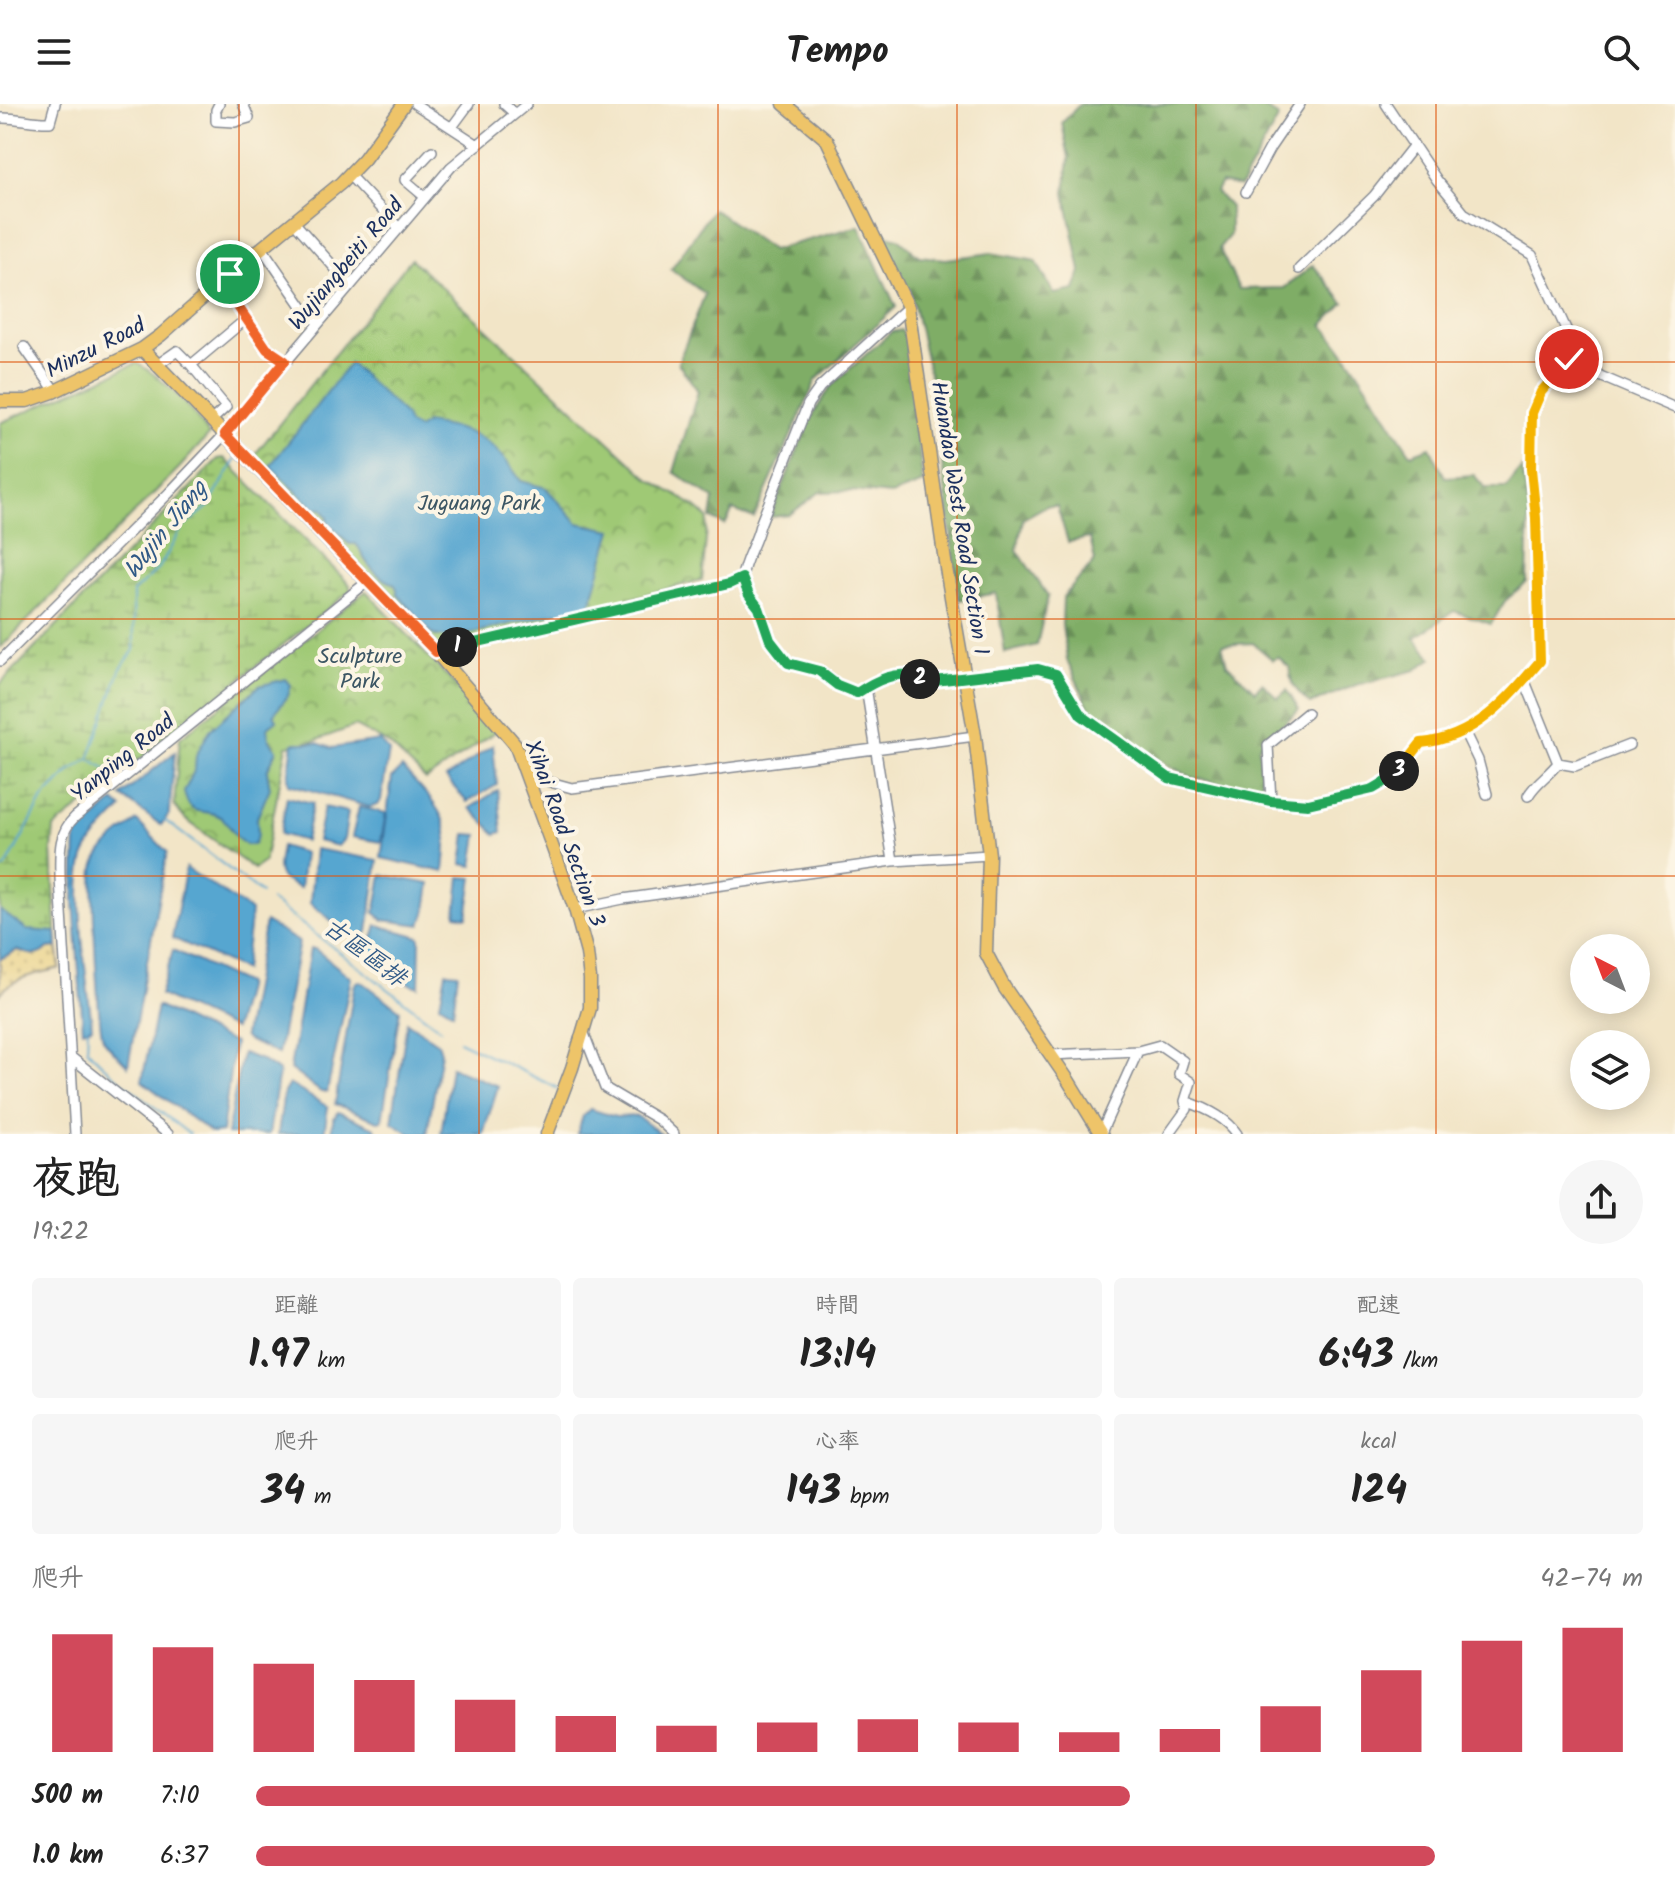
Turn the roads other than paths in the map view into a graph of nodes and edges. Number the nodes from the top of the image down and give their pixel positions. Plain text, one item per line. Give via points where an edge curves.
1 (55, 104) edge
2 (219, 104) edge
3 (243, 104) edge
4 (404, 104) edge
5 (415, 104) edge
6 (469, 104) edge
7 (504, 104) edge
8 (527, 104) edge
9 (784, 104) edge
10 (1300, 104) edge
11 (1386, 104) edge
12 (515, 114) junction
13 (0, 118) edge
14 (452, 127) junction
15 (478, 145) junction
16 (1414, 145) junction
17 (432, 151) dead end
18 (349, 175) junction
19 (1246, 192) dead end
20 (425, 197) junction
21 (294, 222) junction
22 (399, 228) junction
23 (262, 248) junction
24 (1299, 269) dead end
25 (221, 282) junction
26 (350, 285) junction
27 (908, 307) junction
28 (246, 319) junction
29 (319, 322) junction
30 (24, 347) dead end
31 (142, 349) junction
32 (1577, 353) junction
33 (285, 361) junction
34 (157, 365) junction
35 (191, 365) junction
36 (55, 391) junction
37 (0, 401) edge
38 (1675, 408) edge
39 (212, 420) junction
40 (225, 434) junction
41 (742, 578) junction
42 (367, 582) junction
43 (436, 652) junction
44 (0, 661) edge
45 (965, 678) junction
46 (1524, 679) junction
47 (866, 687) junction
48 (1307, 713) dead end
49 (1464, 731) junction
50 (975, 736) junction
51 (1629, 745) dead end
52 (877, 749) junction
53 (1558, 763) junction
54 (528, 776) junction
55 (1487, 794) dead end
56 (1528, 796) dead end
57 (1271, 801) junction
58 (989, 855) junction
59 (893, 861) junction
60 (575, 909) junction
61 (583, 1031) junction
62 (1138, 1051) junction
63 (1050, 1055) junction
64 (72, 1058) junction
65 (1185, 1101) junction
66 (75, 1134) edge
67 (168, 1134) edge
68 (547, 1134) edge
69 (674, 1134) edge
70 (1102, 1134) edge
71 (1169, 1134) edge
72 (1237, 1134) edge

1 - 13 street via 50,122
2 - 3 street via 216,121 235,122 249,118
4 - 18 main road, Minzu Road
5 - 14 street
6 - 14 street
7 - 12 street
8 - 12 street, Wujiangbeiti Road
9 - 27 main road, Huandao West Road Section 1 via 827,140
10 - 19 street
11 - 16 street
12 - 15 street, Wujiangbeiti Road
14 - 15 street
15 - 20 street, Wujiangbeiti Road
16 - 24 street via 1374,196
16 - 32 street via 1464,213 1532,255
17 - 20 street via 405,180
18 - 21 main road, Minzu Road
18 - 22 street
20 - 22 street, Wujiangbeiti Road
21 - 23 main road, Minzu Road
21 - 26 street
22 - 26 street, Wujiangbeiti Road
23 - 25 main road, Minzu Road
23 - 29 street via 309,316
25 - 28 street
25 - 31 main road, Minzu Road
26 - 29 street, Wujiangbeiti Road
27 - 41 street via 808,404
27 - 45 main road, Huandao West Road Section 1
28 - 33 street via 267,349
28 - 35 street
29 - 33 street, Wujiangbeiti Road
30 - 36 street
31 - 34 main road, Xihai Road Section 3
31 - 36 main road, Minzu Road
32 - 38 street via 1600,376
32 - 46 street via 1541,392 1532,413 1540,661
33 - 40 street, Wujiangbeiti Road
34 - 35 street via 177,351
34 - 39 main road, Xihai Road Section 3
35 - 39 street via 226,407
36 - 37 main road, Minzu Road via 27,401
39 - 40 main road, Xihai Road Section 3
40 - 42 main road, Xihai Road Section 3
40 - 44 street, Wujiangbeiti Road
41 - 43 street
41 - 47 street via 770,640 788,663 819,671 857,693
42 - 43 main road, Xihai Road Section 3
42 - 64 street, Yanping Road via 65,829 60,878
43 - 54 main road, Xihai Road Section 3 via 515,744
45 - 47 street via 926,682 896,675
45 - 50 main road, Huandao West Road Section 1
45 - 57 street via 1038,669 1056,674 1081,715 1169,778
46 - 49 street via 1497,709
46 - 53 street
47 - 52 street
48 - 57 street via 1268,745
49 - 55 street
49 - 57 street via 1421,743 1395,776 1373,789 1308,804
50 - 52 street
50 - 58 main road, Huandao West Road Section 1
51 - 53 street via 1575,766
52 - 54 street via 572,788
52 - 59 street
53 - 56 street
54 - 60 main road, Xihai Road Section 3
58 - 59 street
58 - 63 main road, Huandao West Road Section 1 via 986,953
59 - 60 street
60 - 61 main road, Xihai Road Section 3 via 590,979
61 - 68 main road, Xihai Road Section 3
61 - 69 street via 605,1088
62 - 63 street
62 - 65 street via 1160,1045 1183,1061 1179,1074 1191,1082
62 - 70 street
63 - 70 main road, Huandao West Road Section 1
64 - 66 street, Yanping Road
64 - 67 street
65 - 71 street via 1187,1109
65 - 72 street via 1199,1105

